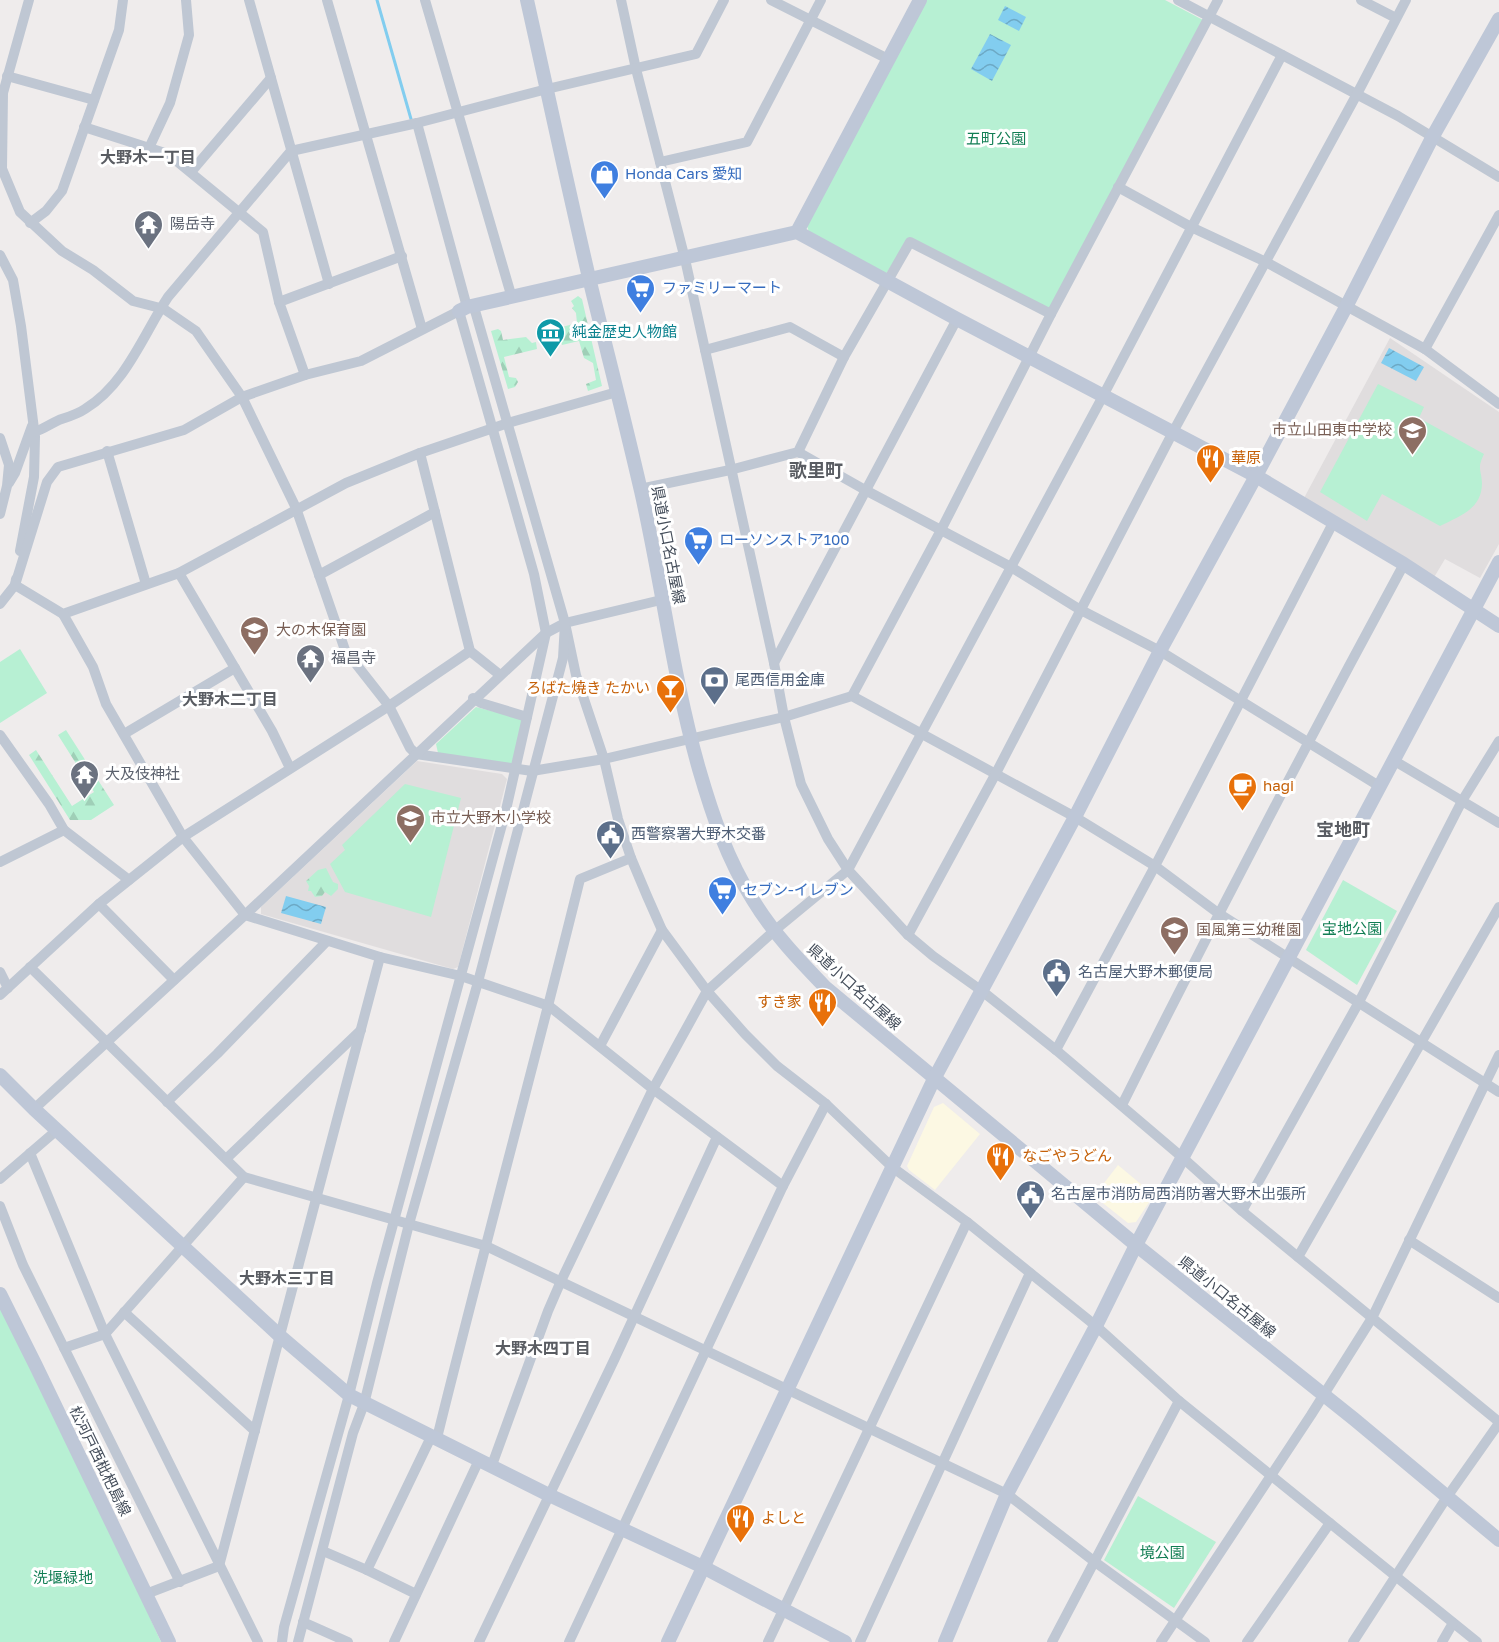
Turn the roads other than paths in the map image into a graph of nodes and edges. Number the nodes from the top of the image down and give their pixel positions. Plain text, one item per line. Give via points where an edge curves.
1 (29, 0) edge
2 (123, 0) edge
3 (186, 0) edge
4 (249, 0) edge
5 (327, 0) edge
6 (425, 0) edge
7 (527, 0) edge
8 (621, 0) edge
9 (724, 0) edge
10 (771, 0) edge
11 (821, 0) edge
12 (920, 0) edge
13 (1178, 0) edge
14 (1218, 0) edge
15 (1361, 0) edge
16 (1406, 0) edge
17 (1209, 17) junction
18 (1396, 18) junction
19 (1499, 19) edge
20 (810, 20) junction
21 (1282, 55) junction
22 (888, 60) junction
23 (636, 69) junction
24 (7, 76) junction
25 (271, 78) junction
26 (547, 89) junction
27 (1357, 94) junction
28 (94, 100) junction
29 (458, 112) junction
30 (417, 123) junction
31 (84, 127) junction
32 (367, 135) junction
33 (1433, 136) junction
34 (149, 148) junction
35 (291, 151) junction
36 (660, 162) junction
37 (1, 166) edge
38 (191, 172) junction
39 (1499, 177) edge
40 (1118, 188) junction
41 (241, 212) junction
42 (1499, 215) edge
43 (30, 223) junction
44 (1191, 227) junction
45 (797, 232) junction
46 (0, 255) edge
47 (402, 256) junction
48 (685, 259) junction
49 (1266, 262) junction
50 (590, 279) junction
51 (887, 280) junction
52 (329, 284) junction
53 (512, 298) junction
54 (279, 302) junction
55 (1346, 307) junction
56 (161, 308) junction
57 (467, 308) junction
58 (1051, 314) junction
59 (957, 319) junction
60 (422, 329) junction
61 (705, 350) junction
62 (1425, 350) junction
63 (844, 357) junction
64 (1029, 357) junction
65 (305, 375) junction
66 (1499, 389) edge
67 (616, 392) junction
68 (1103, 396) junction
69 (242, 398) junction
70 (1496, 402) edge
71 (508, 423) junction
72 (34, 428) junction
73 (493, 428) junction
74 (1173, 432) junction
75 (0, 438) edge
76 (107, 451) junction
77 (798, 452) junction
78 (420, 453) junction
79 (730, 470) junction
80 (1256, 476) junction
81 (7, 486) junction
82 (640, 489) junction
83 (867, 491) junction
84 (296, 508) junction
85 (435, 512) junction
86 (0, 514) edge
87 (1334, 523) junction
88 (941, 530) junction
89 (1499, 562) edge
90 (1404, 564) junction
91 (1011, 567) junction
92 (179, 573) junction
93 (319, 575) junction
94 (146, 584) junction
95 (15, 585) junction
96 (661, 600) junction
97 (0, 604) edge
98 (1474, 608) junction
99 (1079, 609) junction
100 (63, 614) junction
101 (565, 623) junction
102 (1499, 626) edge
103 (546, 633) junction
104 (470, 651) junction
105 (1160, 651) junction
106 (774, 663) junction
107 (235, 668) junction
108 (500, 675) junction
109 (852, 696) junction
110 (473, 698) junction
111 (1241, 702) junction
112 (389, 706) junction
113 (527, 717) junction
114 (784, 717) junction
115 (124, 734) junction
116 (0, 735) edge
117 (922, 735) junction
118 (691, 739) junction
119 (1499, 741) edge
120 (1307, 742) junction
121 (416, 754) junction
122 (604, 759) junction
123 (1393, 760) junction
124 (290, 768) junction
125 (517, 769) junction
126 (532, 771) junction
127 (994, 775) junction
128 (1379, 786) junction
129 (1462, 801) junction
130 (1075, 817) junction
131 (1499, 823) edge
132 (64, 830) junction
133 (183, 837) junction
134 (631, 858) junction
135 (0, 862) edge
136 (1155, 866) junction
137 (848, 870) junction
138 (129, 880) junction
139 (99, 904) junction
140 (1499, 907) edge
141 (1218, 912) junction
142 (244, 915) junction
143 (662, 930) junction
144 (774, 931) junction
145 (908, 935) junction
146 (327, 940) junction
147 (380, 957) junction
148 (1289, 957) junction
149 (30, 967) junction
150 (0, 972) edge
151 (461, 976) junction
152 (174, 980) junction
153 (478, 982) junction
154 (4, 991) edge
155 (707, 991) junction
156 (982, 991) junction
157 (1359, 1002) junction
158 (549, 1006) junction
159 (361, 1030) junction
160 (1422, 1042) junction
161 (106, 1043) junction
162 (600, 1046) junction
163 (1056, 1050) junction
164 (1499, 1055) edge
165 (0, 1075) edge
166 (934, 1079) junction
167 (1486, 1083) junction
168 (653, 1089) junction
169 (1499, 1092) edge
170 (167, 1102) junction
171 (826, 1104) junction
172 (1122, 1105) junction
173 (34, 1109) junction
174 (57, 1130) junction
175 (717, 1137) junction
176 (30, 1153) junction
177 (226, 1158) junction
178 (1183, 1158) junction
179 (892, 1167) junction
180 (244, 1177) junction
181 (0, 1179) edge
182 (783, 1186) junction
183 (316, 1198) junction
184 (0, 1206) edge
185 (1242, 1211) junction
186 (394, 1220) junction
187 (967, 1222) junction
188 (409, 1224) junction
189 (1409, 1240) junction
190 (1136, 1245) junction
191 (183, 1246) junction
192 (486, 1246) junction
193 (1298, 1257) junction
194 (1030, 1273) junction
195 (561, 1281) junction
196 (0, 1294) edge
197 (1499, 1298) edge
198 (124, 1312) junction
199 (634, 1315) junction
200 (1372, 1318) junction
201 (1096, 1326) junction
202 (105, 1334) junction
203 (280, 1335) junction
204 (64, 1348) junction
205 (706, 1350) junction
206 (787, 1388) junction
207 (349, 1395) junction
208 (1322, 1395) junction
209 (1179, 1401) junction
210 (364, 1404) junction
211 (1499, 1423) edge
212 (870, 1429) junction
213 (255, 1431) junction
214 (434, 1437) junction
215 (485, 1462) junction
216 (942, 1464) junction
217 (1271, 1475) junction
218 (1007, 1494) junction
219 (549, 1495) junction
220 (1447, 1497) junction
221 (1330, 1523) junction
222 (623, 1530) junction
223 (1499, 1540) edge
224 (323, 1551) junction
225 (1095, 1562) junction
226 (219, 1566) junction
227 (704, 1567) junction
228 (367, 1570) junction
229 (1396, 1576) junction
230 (180, 1582) junction
231 (147, 1594) junction
232 (416, 1594) junction
233 (785, 1609) junction
234 (1175, 1621) junction
235 (303, 1622) junction
236 (1453, 1623) junction
237 (169, 1642) edge
238 (258, 1642) edge
239 (282, 1642) edge
240 (298, 1642) edge
241 (348, 1642) edge
242 (394, 1642) edge
243 (479, 1642) edge
244 (569, 1642) edge
245 (668, 1642) edge
246 (768, 1642) edge
247 (845, 1642) edge
248 (860, 1642) edge
249 (945, 1642) edge
250 (1052, 1642) edge
251 (1161, 1642) edge
252 (1205, 1642) edge
253 (1247, 1642) edge
254 (1353, 1642) edge
255 (1442, 1642) edge
256 (1477, 1642) edge

1 - 24 street
2 - 28 street via 118,30
3 - 34 street via 189,35 170,103
4 - 25 street
5 - 32 street
6 - 29 street
7 - 26 street, 県道小口名古屋線
8 - 23 street
9 - 23 street via 696,54
10 - 20 street
11 - 20 street
12 - 22 street
13 - 17 street
14 - 17 street
15 - 18 street
16 - 18 street
17 - 21 street
17 - 40 street
18 - 27 street
19 - 33 street
20 - 22 street
20 - 36 street via 747,142
21 - 27 street
21 - 44 street
22 - 45 street
23 - 26 street
23 - 36 street
24 - 28 street
24 - 37 street
25 - 35 street
25 - 38 street
26 - 29 street
26 - 50 street, 県道小口名古屋線
27 - 33 street
27 - 49 street
28 - 31 street
29 - 30 street
29 - 53 street
30 - 32 street
30 - 57 street
31 - 34 street
31 - 43 street via 62,190
32 - 35 street
32 - 47 street
33 - 39 street
33 - 55 street
34 - 38 street via 168,154
35 - 41 street
35 - 52 street
36 - 48 street
37 - 43 street via 20,212
38 - 41 street
40 - 44 street
40 - 58 street
41 - 54 street via 263,232
41 - 56 street
42 - 62 street
43 - 56 street via 62,251 133,301
44 - 49 street
44 - 68 street
45 - 48 street
45 - 51 street
46 - 72 street via 13,280
47 - 52 street
47 - 60 street
48 - 50 street
48 - 61 street
49 - 55 street
49 - 74 street
50 - 53 street
50 - 67 street, 県道小口名古屋線
51 - 58 street via 910,242
51 - 59 street
51 - 63 street
52 - 54 street
53 - 57 street
54 - 65 street
55 - 62 street
55 - 80 street
56 - 69 street via 196,332
56 - 72 street via 134,356 100,398 85,410 43,429
57 - 60 street
57 - 71 street
57 - 73 street
58 - 64 street
59 - 64 street
59 - 83 street
60 - 65 street via 361,361
61 - 63 street via 790,327
61 - 79 street
62 - 70 street
63 - 77 street
64 - 68 street
64 - 88 street
65 - 69 street
66 - 70 street
67 - 71 street
67 - 82 street, 県道小口名古屋線
68 - 74 street
68 - 91 street
69 - 76 street via 184,430
69 - 84 street
71 - 73 street
71 - 101 street
72 - 81 street
72 - 95 street via 34,477
73 - 78 street
73 - 103 street via 534,574
74 - 80 street
74 - 99 street
75 - 81 street via 9,465
76 - 94 street
76 - 95 street via 58,467 47,482
77 - 79 street
77 - 83 street
78 - 84 street
78 - 85 street
79 - 82 street
79 - 106 street
80 - 87 street
80 - 105 street
81 - 86 street
82 - 96 street, 県道小口名古屋線
83 - 88 street
83 - 106 street
84 - 92 street
84 - 93 street
85 - 93 street
85 - 104 street
87 - 90 street
87 - 111 street
88 - 91 street
88 - 109 street
89 - 98 street
90 - 98 street
90 - 120 street
91 - 99 street
91 - 117 street
92 - 94 street
92 - 107 street
93 - 112 street via 345,650
94 - 100 street
95 - 97 street
95 - 100 street
96 - 101 street
96 - 118 street, 県道小口名古屋線
98 - 102 street
98 - 123 street
99 - 105 street
99 - 127 street
100 - 115 street
101 - 103 street
101 - 122 street via 576,675
101 - 126 street via 561,672
103 - 108 street
103 - 113 street
104 - 108 street
104 - 112 street
105 - 111 street
105 - 130 street
106 - 114 street
107 - 115 street
107 - 124 street
108 - 110 street
109 - 114 street
109 - 117 street
110 - 113 street
110 - 121 street
111 - 120 street
111 - 136 street
112 - 121 street
112 - 124 street
113 - 125 street
114 - 118 street
114 - 137 street via 801,784
115 - 133 street
116 - 132 street
117 - 127 street
117 - 137 street
118 - 122 street
118 - 144 street, 県道小口名古屋線 via 726,850
119 - 129 street
120 - 128 street
120 - 141 street
121 - 125 street
121 - 142 street
122 - 126 street
122 - 134 street
123 - 128 street
123 - 129 street
124 - 133 street
125 - 126 street
125 - 151 street
126 - 153 street
127 - 130 street
127 - 145 street
128 - 148 street
129 - 131 street
129 - 157 street
130 - 136 street
130 - 156 street
132 - 135 street
132 - 138 street
133 - 138 street
133 - 142 street
134 - 143 street
134 - 158 street via 580,879
136 - 141 street
136 - 163 street
137 - 144 street
137 - 145 street
138 - 139 street
139 - 149 street
139 - 152 street
140 - 160 street
141 - 148 street
141 - 172 street
142 - 146 street
142 - 152 street
143 - 155 street
143 - 162 street
144 - 155 street
144 - 166 street, 県道小口名古屋線 via 826,988
145 - 156 street
146 - 147 street
146 - 170 street
147 - 151 street
147 - 159 street
148 - 157 street
148 - 178 street
149 - 154 street
149 - 161 street
150 - 154 street
151 - 153 street
151 - 186 street
152 - 161 street
153 - 158 street
153 - 188 street
155 - 168 street
155 - 171 street via 777,1066
156 - 163 street
156 - 166 street
157 - 160 street
157 - 185 street
158 - 162 street
158 - 192 street
159 - 177 street
159 - 183 street
160 - 167 street
160 - 193 street
161 - 170 street
161 - 173 street
162 - 168 street
163 - 172 street
164 - 167 street
165 - 173 street
166 - 179 street
166 - 190 street, 県道小口名古屋線
167 - 169 street
167 - 189 street
168 - 175 street
168 - 195 street
170 - 177 street
171 - 179 street
171 - 182 street
172 - 178 street
173 - 174 street
174 - 176 street
174 - 191 street
175 - 182 street
175 - 199 street
176 - 181 street
176 - 202 street
177 - 180 street
178 - 185 street
178 - 190 street
179 - 187 street
179 - 206 street
180 - 183 street
180 - 191 street
182 - 205 street
183 - 186 street
183 - 203 street
184 - 204 street via 23,1265
185 - 193 street
186 - 188 street
186 - 207 street
187 - 194 street
187 - 212 street
188 - 192 street
188 - 210 street
189 - 197 street
189 - 200 street
190 - 201 street
190 - 208 street, 県道小口名古屋線
191 - 198 street
191 - 203 street
192 - 195 street
192 - 214 street
193 - 200 street
194 - 201 street
194 - 216 street
195 - 199 street
195 - 215 street
196 - 231 street, 松河戸西枇杷島線
198 - 202 street
198 - 213 street
199 - 205 street
199 - 219 street
200 - 208 street
200 - 211 street
201 - 209 street
201 - 218 street
202 - 204 street
202 - 226 street
203 - 207 street
203 - 213 street
204 - 230 street
205 - 206 street
205 - 222 street
206 - 212 street
206 - 227 street
207 - 210 street
207 - 239 street
208 - 217 street
208 - 220 street, 県道小口名古屋線
209 - 217 street
209 - 225 street
210 - 214 street
210 - 224 street
211 - 220 street
212 - 216 street
212 - 233 street
213 - 226 street
214 - 215 street
214 - 228 street
215 - 219 street
215 - 232 street
216 - 218 street
216 - 248 street
217 - 221 street
217 - 234 street
218 - 225 street
218 - 249 street
219 - 222 street
219 - 243 street
220 - 223 street, 県道小口名古屋線
220 - 229 street
221 - 229 street
221 - 253 street
222 - 227 street
222 - 244 street
224 - 228 street
224 - 235 street
225 - 234 street
225 - 250 street
226 - 230 street
226 - 238 street
227 - 233 street
227 - 245 street
228 - 232 street
229 - 236 street
229 - 254 street
230 - 231 street
231 - 237 street, 松河戸西枇杷島線
232 - 242 street
233 - 246 street
233 - 247 street
234 - 251 street
234 - 252 street
235 - 240 street
235 - 241 street
236 - 255 street
236 - 256 street

